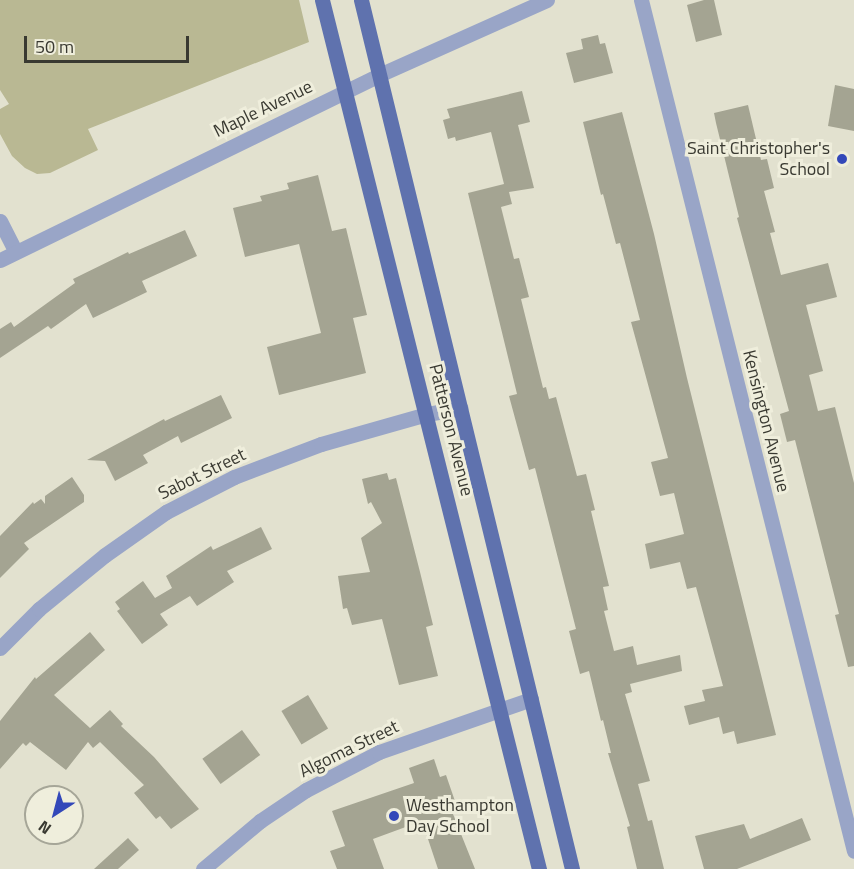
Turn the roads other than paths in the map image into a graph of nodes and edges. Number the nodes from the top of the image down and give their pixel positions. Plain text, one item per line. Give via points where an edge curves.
1 (322, 0) edge
2 (361, 0) edge
3 (547, 0) edge
4 (641, 0) edge
5 (379, 75) junction
6 (345, 91) junction
7 (0, 221) edge
8 (15, 250) junction
9 (0, 260) edge
10 (460, 408) junction
11 (427, 414) junction
12 (0, 648) edge
13 (531, 699) junction
14 (500, 708) junction
15 (854, 851) edge
16 (203, 869) edge
17 (539, 869) edge
18 (572, 869) edge

1 - 6 main road, Patterson Avenue
2 - 5 main road, Patterson Avenue
3 - 5 street, Maple Avenue
4 - 15 street, Kensington Avenue
5 - 6 street, Maple Avenue
5 - 10 main road, Patterson Avenue
6 - 8 street, Maple Avenue
6 - 11 main road, Patterson Avenue
7 - 8 street
8 - 9 street, Maple Avenue
10 - 11 street, Sabot Street
10 - 13 main road, Patterson Avenue
11 - 12 street, Sabot Street via 321,444 234,477 166,512 39,609
11 - 14 main road, Patterson Avenue
13 - 14 street, Algoma Street
13 - 18 main road, Patterson Avenue
14 - 16 street, Algoma Street via 380,752 306,790 260,821
14 - 17 main road, Patterson Avenue

